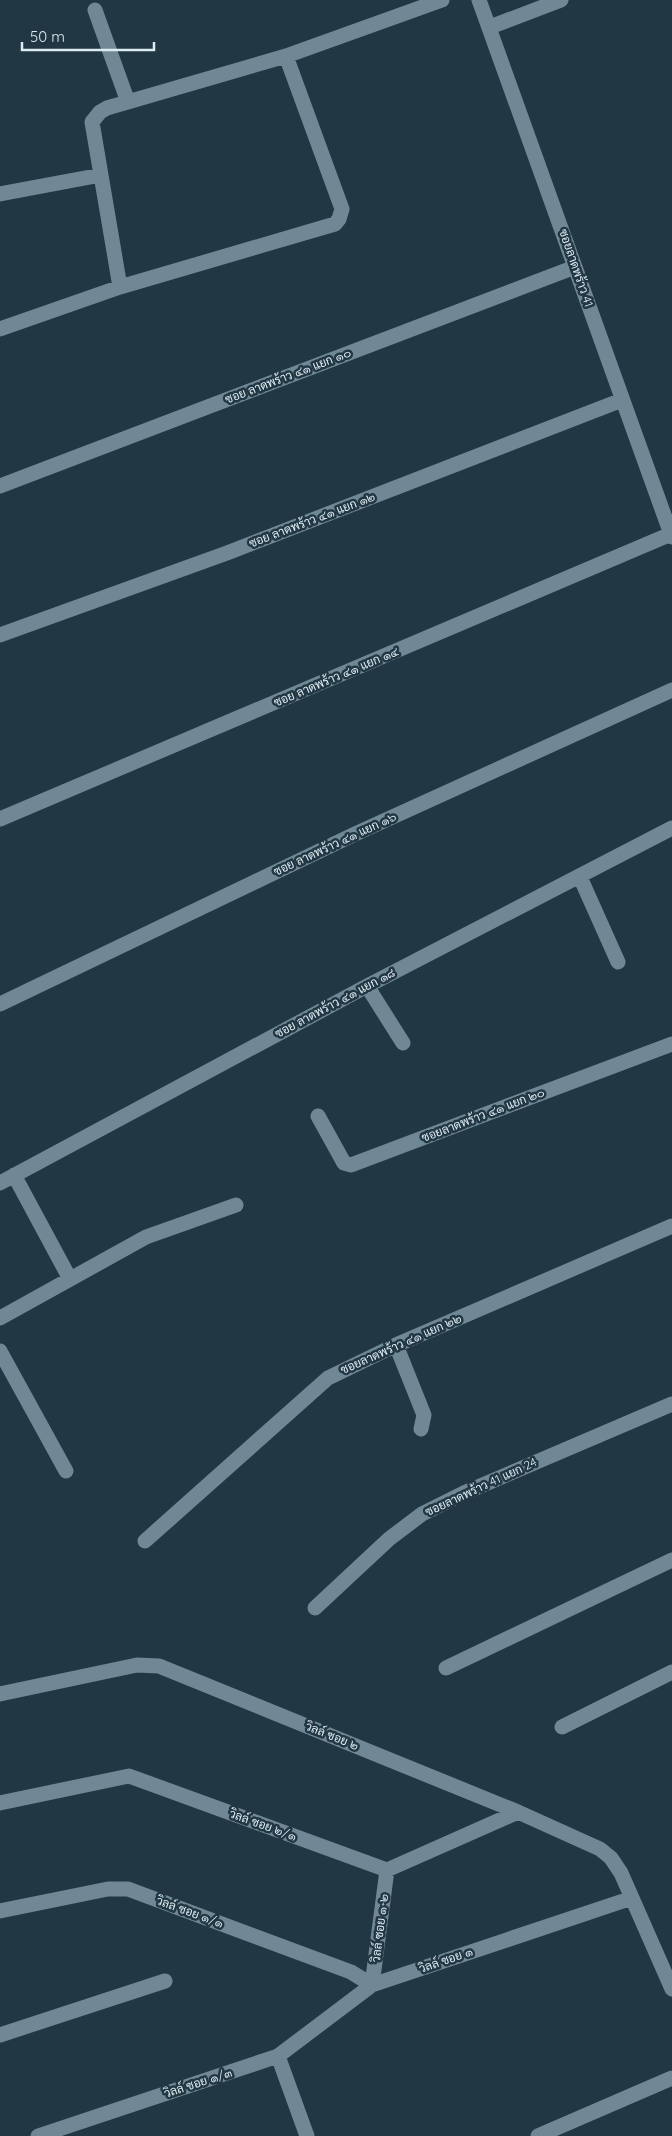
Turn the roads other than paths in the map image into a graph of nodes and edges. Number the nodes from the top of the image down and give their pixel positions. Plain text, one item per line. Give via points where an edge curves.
1 (442, 0) edge
2 (479, 0) edge
3 (561, 0) edge
4 (94, 10) dead end
5 (490, 27) junction
6 (286, 56) junction
7 (128, 102) junction
8 (101, 176) junction
9 (0, 194) edge
10 (576, 267) junction
11 (120, 287) junction
12 (0, 329) edge
13 (622, 400) junction
14 (0, 486) edge
15 (672, 536) edge
16 (0, 635) edge
17 (672, 690) edge
18 (0, 819) edge
19 (672, 828) edge
20 (580, 877) junction
21 (618, 962) dead end
22 (367, 986) junction
23 (0, 1004) edge
24 (403, 1043) dead end
25 (672, 1044) edge
26 (318, 1116) dead end
27 (14, 1175) junction
28 (0, 1183) edge
29 (236, 1205) dead end
30 (672, 1226) edge
31 (70, 1278) junction
32 (0, 1318) edge
33 (396, 1345) junction
34 (0, 1351) edge
35 (672, 1404) edge
36 (421, 1429) dead end
37 (66, 1471) dead end
38 (145, 1541) dead end
39 (672, 1560) edge
40 (315, 1608) dead end
41 (446, 1668) dead end
42 (672, 1672) edge
43 (0, 1694) edge
44 (562, 1727) dead end
45 (0, 1803) edge
46 (518, 1812) junction
47 (387, 1870) junction
48 (632, 1898) junction
49 (0, 1911) edge
50 (165, 1981) dead end
51 (372, 1985) junction
52 (672, 1989) edge
53 (0, 2035) edge
54 (278, 2056) junction
55 (672, 2078) edge
56 (38, 2136) edge
57 (307, 2136) edge
58 (538, 2136) edge

1 - 6 street
2 - 5 street, ซอยลาดพร้าว 41
3 - 5 street
4 - 7 street
5 - 10 street, ซอยลาดพร้าว 41
6 - 7 street
6 - 11 street via 342,209 339,219 327,227
7 - 8 street via 100,112 92,122
8 - 9 street
8 - 11 street
10 - 13 street, ซอยลาดพร้าว 41
10 - 14 street, ซอย ลาดพร้าว ๔๑ แยก ๑๐
11 - 12 street
13 - 15 street, ซอยลาดพร้าว 41
13 - 16 street, ซอย ลาดพร้าว ๔๑ แยก ๑๒ via 226,553
15 - 18 street, ซอย ลาดพร้าว ๔๑ แยก ๑๔
17 - 23 street, ซอย ลาดพร้าว ๔๑ แยก ๑๖ via 355,834
19 - 20 street, ซอย ลาดพร้าว ๔๑ แยก ๑๘
20 - 21 street
20 - 22 street, ซอย ลาดพร้าว ๔๑ แยก ๑๘
22 - 24 street
22 - 27 street, ซอย ลาดพร้าว ๔๑ แยก ๑๘
25 - 26 street, ซอยลาดพร้าว ๔๑ แยก ๒๐ via 350,1165 344,1163
27 - 28 street, ซอย ลาดพร้าว ๔๑ แยก ๑๘
27 - 31 street
29 - 31 street via 146,1237
30 - 33 street, ซอยลาดพร้าว ๔๑ แยก ๒๒
31 - 32 street
33 - 36 street via 424,1415
33 - 38 street, ซอยลาดพร้าว ๔๑ แยก ๒๒ via 328,1378
34 - 37 street
35 - 40 street, ซอยลาดพร้าว 41 แยก 24 via 464,1492 422,1514 389,1539
39 - 41 street
42 - 44 street
43 - 46 street, วิลล์ ซอย ๒ via 137,1665 159,1666
45 - 47 street, วิลล์ ซอย ๒/๑ via 129,1776
46 - 47 street
46 - 48 street, วิลล์ ซอย ๒ via 600,1849 616,1866
47 - 51 street, วิลล์ ซอย ๑-๒
48 - 51 street, วิลล์ ซอย ๑
48 - 52 street, วิลล์ ซอย ๒
49 - 51 street, วิลล์ ซอย ๑/๑ via 108,1889 128,1889 351,1972
50 - 53 street
51 - 54 street, วิลล์ ซอย ๑
54 - 56 street, วิลล์ ซอย ๑/๓
54 - 57 street
55 - 58 street

